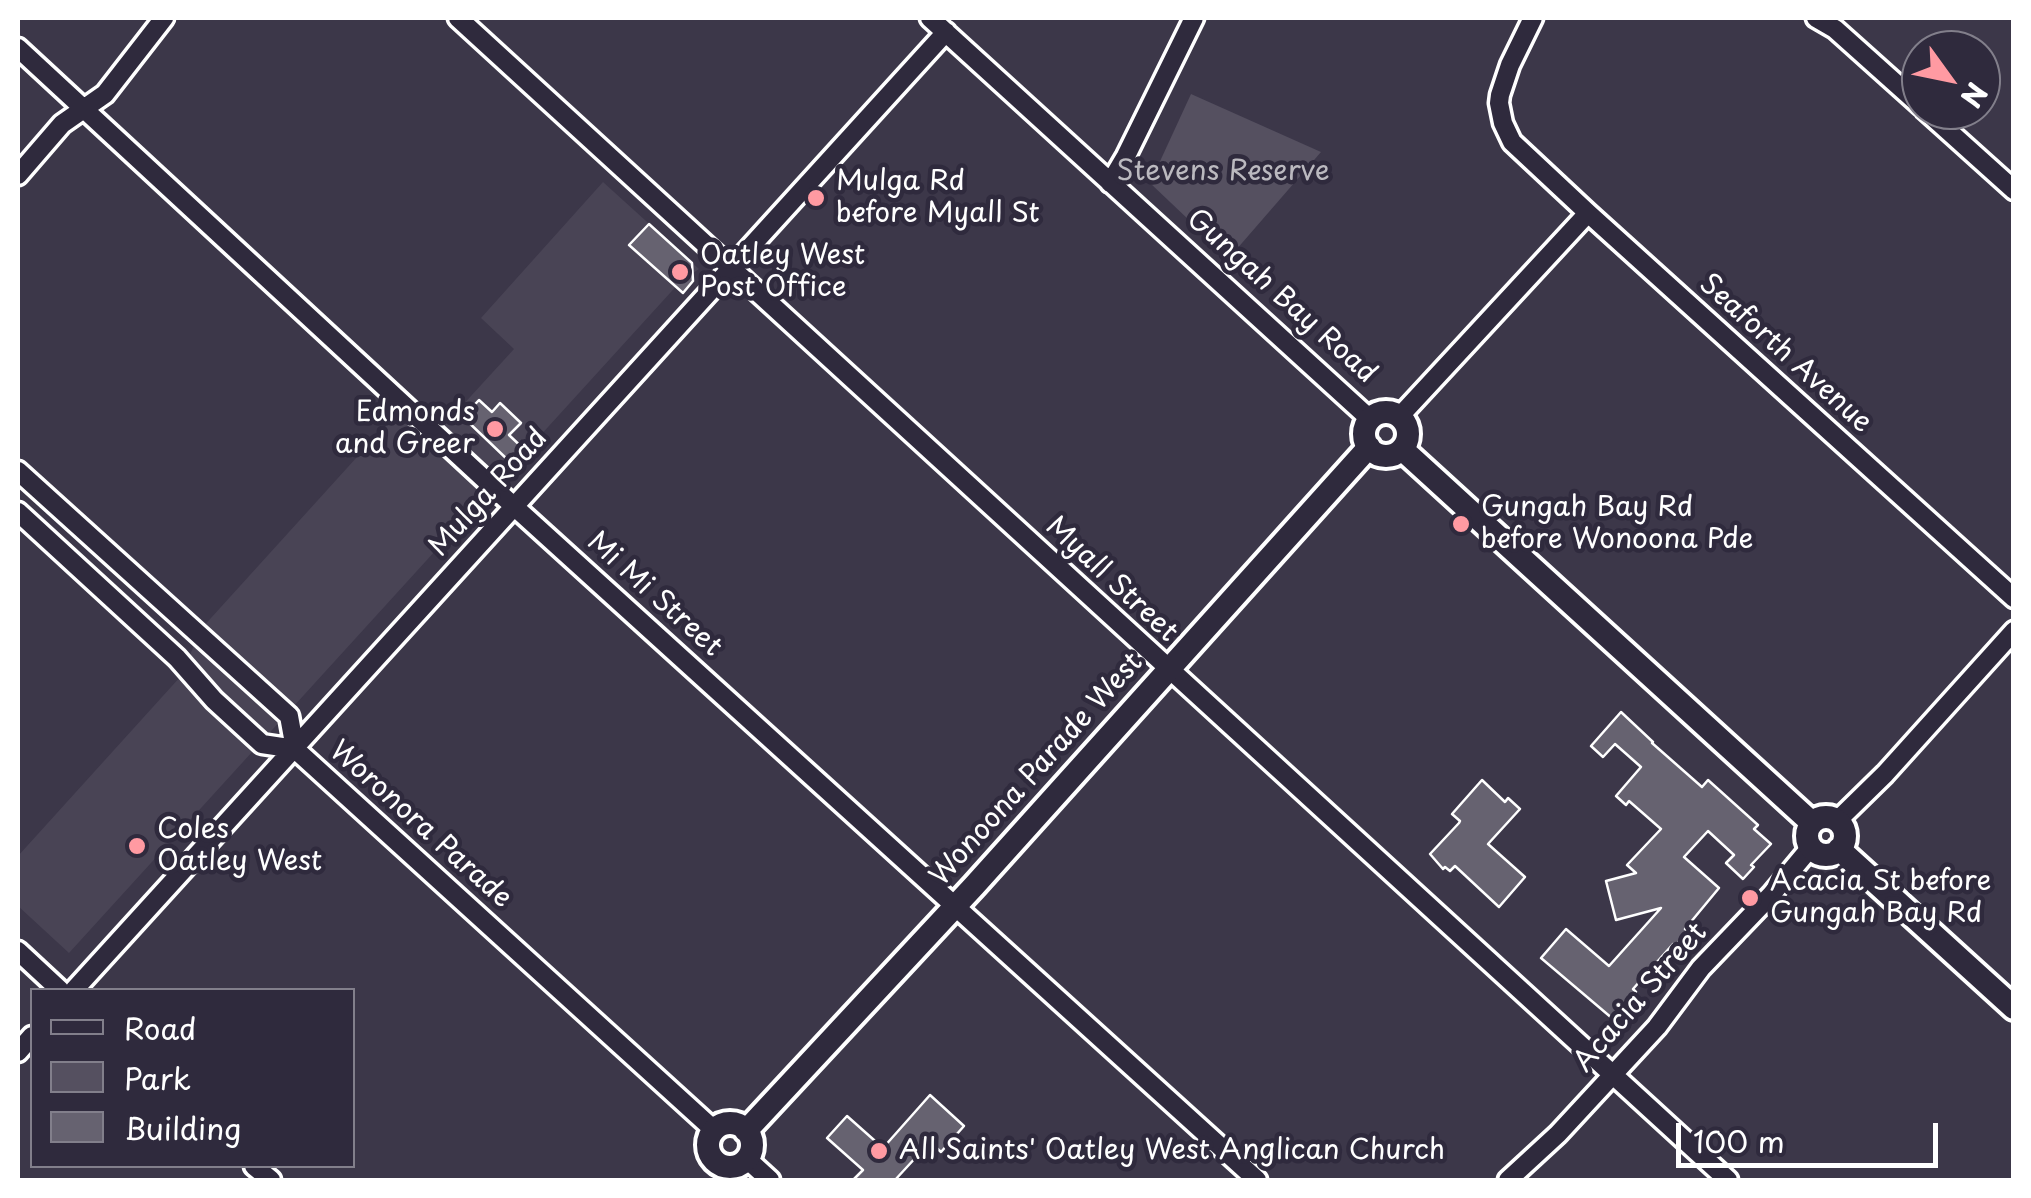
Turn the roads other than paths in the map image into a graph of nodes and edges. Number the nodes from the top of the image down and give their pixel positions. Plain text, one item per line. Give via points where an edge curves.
1 (164, 18) edge
2 (458, 18) edge
3 (930, 18) edge
4 (1194, 18) edge
5 (1533, 18) edge
6 (1823, 19) edge
7 (946, 32) junction
8 (18, 48) edge
9 (1901, 88) edge
10 (84, 109) junction
11 (1947, 130) edge
12 (18, 175) edge
13 (1110, 183) junction
14 (2014, 190) edge
15 (1588, 213) junction
16 (731, 268) junction
17 (1400, 416) junction
18 (1370, 419) junction
19 (1369, 447) junction
20 (1402, 449) junction
21 (18, 471) edge
22 (514, 506) junction
23 (18, 512) edge
24 (71, 519) junction
25 (50, 542) junction
26 (2014, 598) edge
27 (2014, 631) edge
28 (199, 635) junction
29 (177, 658) junction
30 (1168, 670) junction
31 (295, 749) junction
32 (1837, 821) junction
33 (1812, 823) junction
34 (1811, 847) junction
35 (1839, 849) junction
36 (955, 906) junction
37 (18, 952) edge
38 (58, 988) edge
39 (76, 988) edge
40 (2014, 1008) edge
41 (1612, 1076) junction
42 (714, 1130) junction
43 (746, 1131) junction
44 (746, 1159) junction
45 (708, 1171) edge
46 (770, 1180) edge
47 (1257, 1180) edge
48 (1508, 1180) edge
49 (1728, 1180) edge

1 - 10 street via 105,94
2 - 16 street, Myall Street
3 - 7 street, Gungah Bay Road
4 - 13 street
5 - 15 street, Seaforth Avenue via 1504,80 1502,122 1512,142
6 - 9 street
7 - 13 street, Gungah Bay Road
7 - 16 street, Mulga Road
8 - 10 street, Mi Mi Street
10 - 12 street
10 - 22 street, Mi Mi Street
11 - 14 street
13 - 18 street, Gungah Bay Road
15 - 17 street
15 - 26 street, Seaforth Avenue
16 - 22 street, Mulga Road
16 - 30 street, Myall Street
17 - 18 street via 1381,412
17 - 20 street via 1408,428
18 - 19 street
19 - 20 street via 1385,456
19 - 30 street, Wonoona Parade West
20 - 33 street
21 - 24 street, Woronora Parade
22 - 31 street, Mulga Road
22 - 36 street, Mi Mi Street
23 - 25 street
24 - 25 street
24 - 28 street, Woronora Parade
25 - 29 street
27 - 32 street
28 - 29 street
28 - 31 street, Woronora Parade via 289,716
29 - 31 street via 262,744
30 - 36 street, Wonoona Parade West
30 - 41 street, Myall Street
31 - 39 street, Mulga Road
31 - 42 street, Woronora Parade
32 - 33 street via 1824,817
32 - 35 street via 1844,831
33 - 34 street
34 - 35 street via 1828,854
34 - 41 street, Acacia Street
35 - 40 street
36 - 43 street, Wonoona Parade West
36 - 47 street, Mi Mi Street
37 - 38 street
41 - 48 street, Acacia Street
41 - 49 street, Myall Street
42 - 43 street via 734,1124
42 - 45 street
43 - 44 street via 752,1142
44 - 45 street
44 - 46 street

